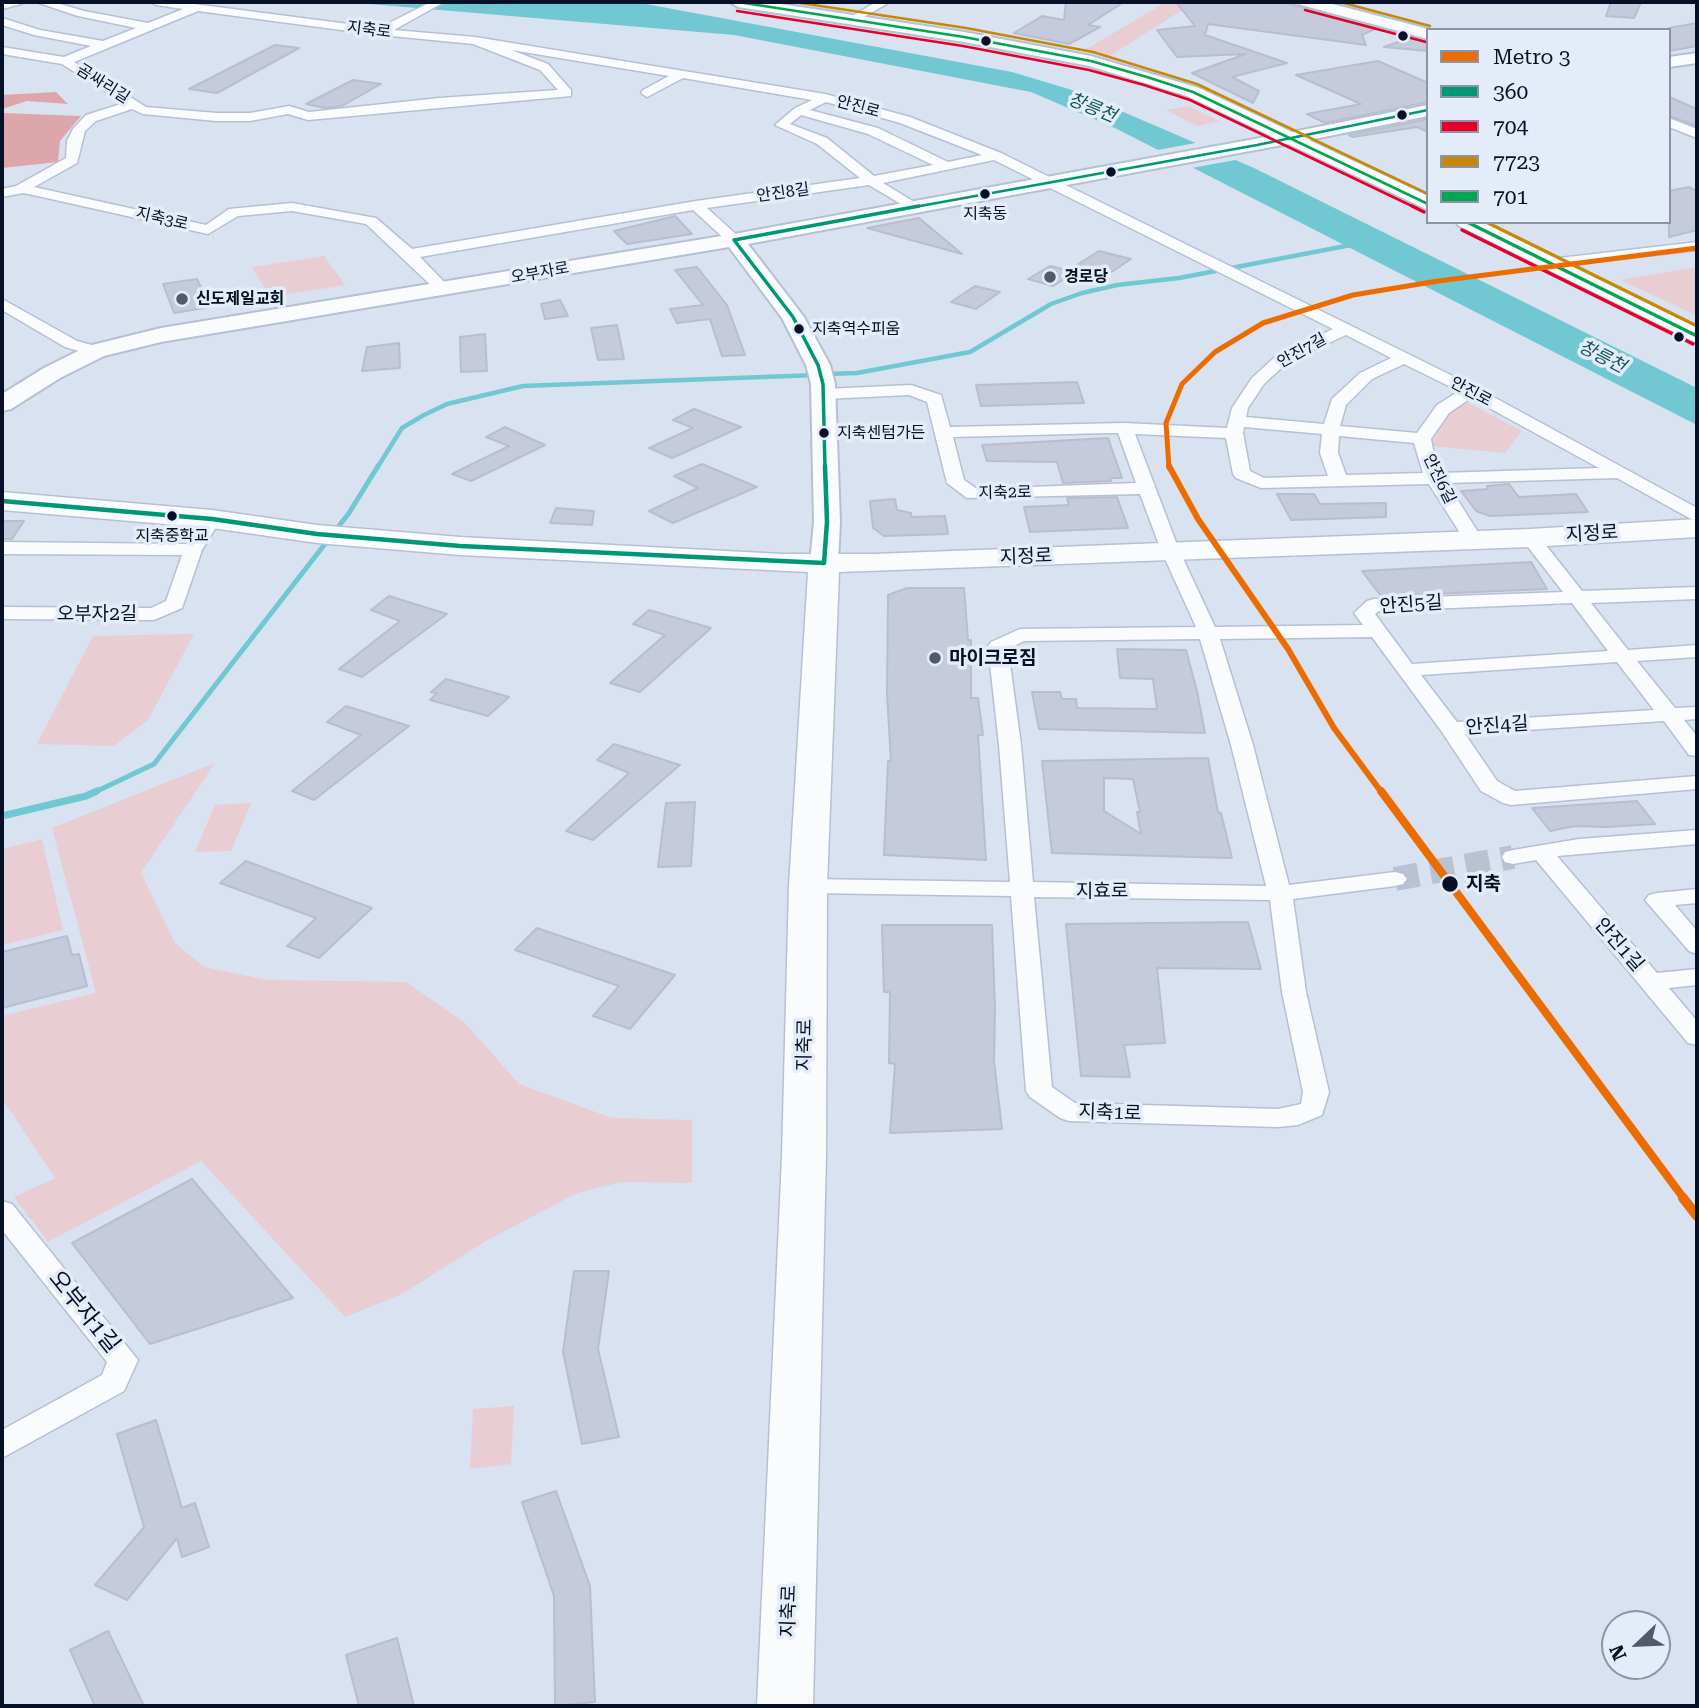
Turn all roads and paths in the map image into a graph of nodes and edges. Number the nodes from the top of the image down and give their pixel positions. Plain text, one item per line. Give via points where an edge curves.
1 (17, 2) edge
2 (42, 2) edge
3 (156, 2) edge
4 (439, 2) edge
5 (738, 2) edge
6 (884, 2) edge
7 (1307, 2) edge
8 (2, 6) edge
9 (195, 8) junction
10 (853, 19) junction
11 (2, 21) edge
12 (150, 27) junction
13 (382, 32) junction
14 (1426, 33) edge
15 (475, 41) junction
16 (105, 45) junction
17 (2, 51) edge
18 (569, 57) junction
19 (1697, 58) edge
20 (65, 61) junction
21 (1671, 62) edge
22 (544, 67) junction
23 (682, 74) junction
24 (647, 93) dead end
25 (825, 97) junction
26 (134, 104) junction
27 (1426, 110) edge
28 (799, 111) junction
29 (905, 120) junction
30 (1671, 123) edge
31 (873, 131) junction
32 (1697, 134) edge
33 (834, 138) junction
34 (1287, 139) junction
35 (996, 156) junction
36 (946, 166) junction
37 (871, 181) junction
38 (1048, 182) junction
39 (21, 189) junction
40 (2, 195) edge
41 (1426, 203) edge
42 (696, 205) junction
43 (911, 206) junction
44 (1470, 224) edge
45 (734, 240) junction
46 (1697, 246) edge
47 (409, 254) junction
48 (1697, 260) edge
49 (1551, 263) junction
50 (1576, 276) junction
51 (443, 289) junction
52 (2, 303) edge
53 (1346, 329) junction
54 (1697, 336) edge
55 (96, 351) junction
56 (1404, 358) junction
57 (822, 381) junction
58 (1471, 391) junction
59 (2, 404) edge
60 (1235, 427) junction
61 (1124, 428) junction
62 (1331, 429) junction
63 (943, 432) junction
64 (1422, 439) junction
65 (1620, 473) junction
66 (1434, 477) junction
67 (1339, 481) junction
68 (1261, 483) joint
69 (1147, 488) junction
70 (2, 501) edge
71 (1697, 515) edge
72 (212, 519) junction
73 (1697, 528) edge
74 (1530, 538) junction
75 (1474, 540) junction
76 (2, 548) edge
77 (193, 550) junction
78 (1170, 550) junction
79 (824, 563) junction
80 (1697, 593) edge
81 (1577, 598) junction
82 (2, 613) edge
83 (1378, 631) junction
84 (1208, 632) junction
85 (1697, 651) edge
86 (1623, 656) junction
87 (1408, 670) junction
88 (1697, 713) edge
89 (1670, 715) junction
90 (1451, 729) junction
91 (1697, 750) edge
92 (1697, 783) edge
93 (1697, 837) edge
94 (1541, 852) junction
95 (1513, 857) tunnel mouth
96 (1395, 879) tunnel mouth
97 (808, 886) junction
98 (1021, 890) junction
99 (1279, 893) junction
100 (1697, 896) edge
101 (1697, 946) edge
102 (1697, 977) edge
103 (1651, 982) junction
104 (1697, 1037) edge
105 (2, 1211) edge
106 (2, 1445) edge
107 (785, 1706) edge

1 - 8 street
2 - 12 street
3 - 9 street, 지축로
4 - 13 street
5 - 10 main road
6 - 10 street
7 - 14 main road
9 - 12 street
9 - 13 street, 지축로
10 - 34 main road via 1091,61 1193,92
11 - 16 street via 38,33
12 - 16 street
13 - 15 street, 지축로
15 - 18 street, 안진로
15 - 22 street, 지축로
16 - 20 street
17 - 20 street
18 - 22 street via 553,58
18 - 23 street, 안진로
19 - 21 main road
20 - 26 street, 곰싸리길
22 - 26 street, 지축로 via 566,93 308,116 289,110 250,117 144,110
23 - 24 street
23 - 25 street, 안진로
25 - 28 street
25 - 29 street, 안진로
26 - 39 street, 곰싸리길 via 91,118 79,129 72,160
27 - 34 main road
28 - 31 street
28 - 33 street via 781,125
29 - 31 street
29 - 35 street, 안진로
30 - 32 street
31 - 33 street
31 - 36 street
33 - 37 street
34 - 38 main road, 오부자로
34 - 41 main road
35 - 36 street, 안진8길
35 - 38 street, 안진로
36 - 37 street, 안진8길
37 - 42 street, 안진8길
37 - 43 street
38 - 43 main road, 오부자로
38 - 53 street, 안진로
39 - 40 street, 곰싸리길
39 - 47 street, 지축3로 via 208,230 234,212 292,207 371,221
42 - 45 street, 지축로
42 - 47 street
43 - 45 main road, 오부자로
44 - 49 main road
45 - 51 main road, 오부자로
45 - 57 main road, 지축로 via 793,317
46 - 49 street
47 - 51 street, 지축3로
48 - 50 street
49 - 50 main road
50 - 54 main road
51 - 55 main road, 오부자로 via 161,335
52 - 55 street via 71,344
53 - 56 street, 안진로
53 - 60 street, 안진7길 via 1282,359 1258,381 1240,408
55 - 59 main road, 오부자로
56 - 58 street, 안진로
56 - 62 street via 1366,376 1338,403
57 - 63 street, 지축2로 via 911,390 935,399
57 - 79 main road, 지축로
58 - 64 street, 안진6길 via 1443,410
58 - 65 street, 안진로
60 - 61 street
60 - 62 street
60 - 68 street via 1242,474
61 - 63 street
61 - 69 street
62 - 64 street
62 - 67 street via 1329,453
63 - 69 street, 지축2로 via 956,483 973,494
64 - 66 street, 안진6길
65 - 66 street
65 - 71 street, 안진로
66 - 67 street
66 - 75 street, 안진6길
67 - 68 street
69 - 78 street
70 - 72 main road
72 - 77 street, 오부자2길
72 - 79 main road, 지정로 via 317,534 488,548
73 - 74 main road, 지정로
74 - 75 main road, 지정로
74 - 81 street
75 - 78 main road, 지정로
76 - 77 street
77 - 82 street, 오부자2길 via 175,604 155,614
78 - 79 main road, 지정로
78 - 84 street, 지축1로
79 - 97 main road, 지축로
80 - 81 street, 안진5길
81 - 83 street, 안진5길 via 1374,605 1364,613
81 - 86 street
83 - 84 street
83 - 87 street, 안진5길
84 - 98 street, 지축1로 via 1020,635 998,646
84 - 99 street, 지축1로
85 - 86 street
86 - 87 street
86 - 89 street
87 - 90 street, 안진5길
88 - 89 street, 안진4길
89 - 90 street, 안진4길
89 - 91 street
90 - 92 street, 안진4길 via 1489,786 1511,798
93 - 94 street
94 - 95 street
94 - 103 street, 안진1길
96 - 99 street, 지효로
97 - 98 street, 지효로
97 - 107 main road, 지축로 via 804,1156
98 - 99 street, 지효로
98 - 99 street, 지축1로 via 1039,1091 1069,1112 1278,1118 1313,1109 1315,1092
100 - 101 street via 1657,900
102 - 103 street
103 - 104 street, 안진1길
105 - 106 street, 오부자1길 via 123,1360 113,1383

